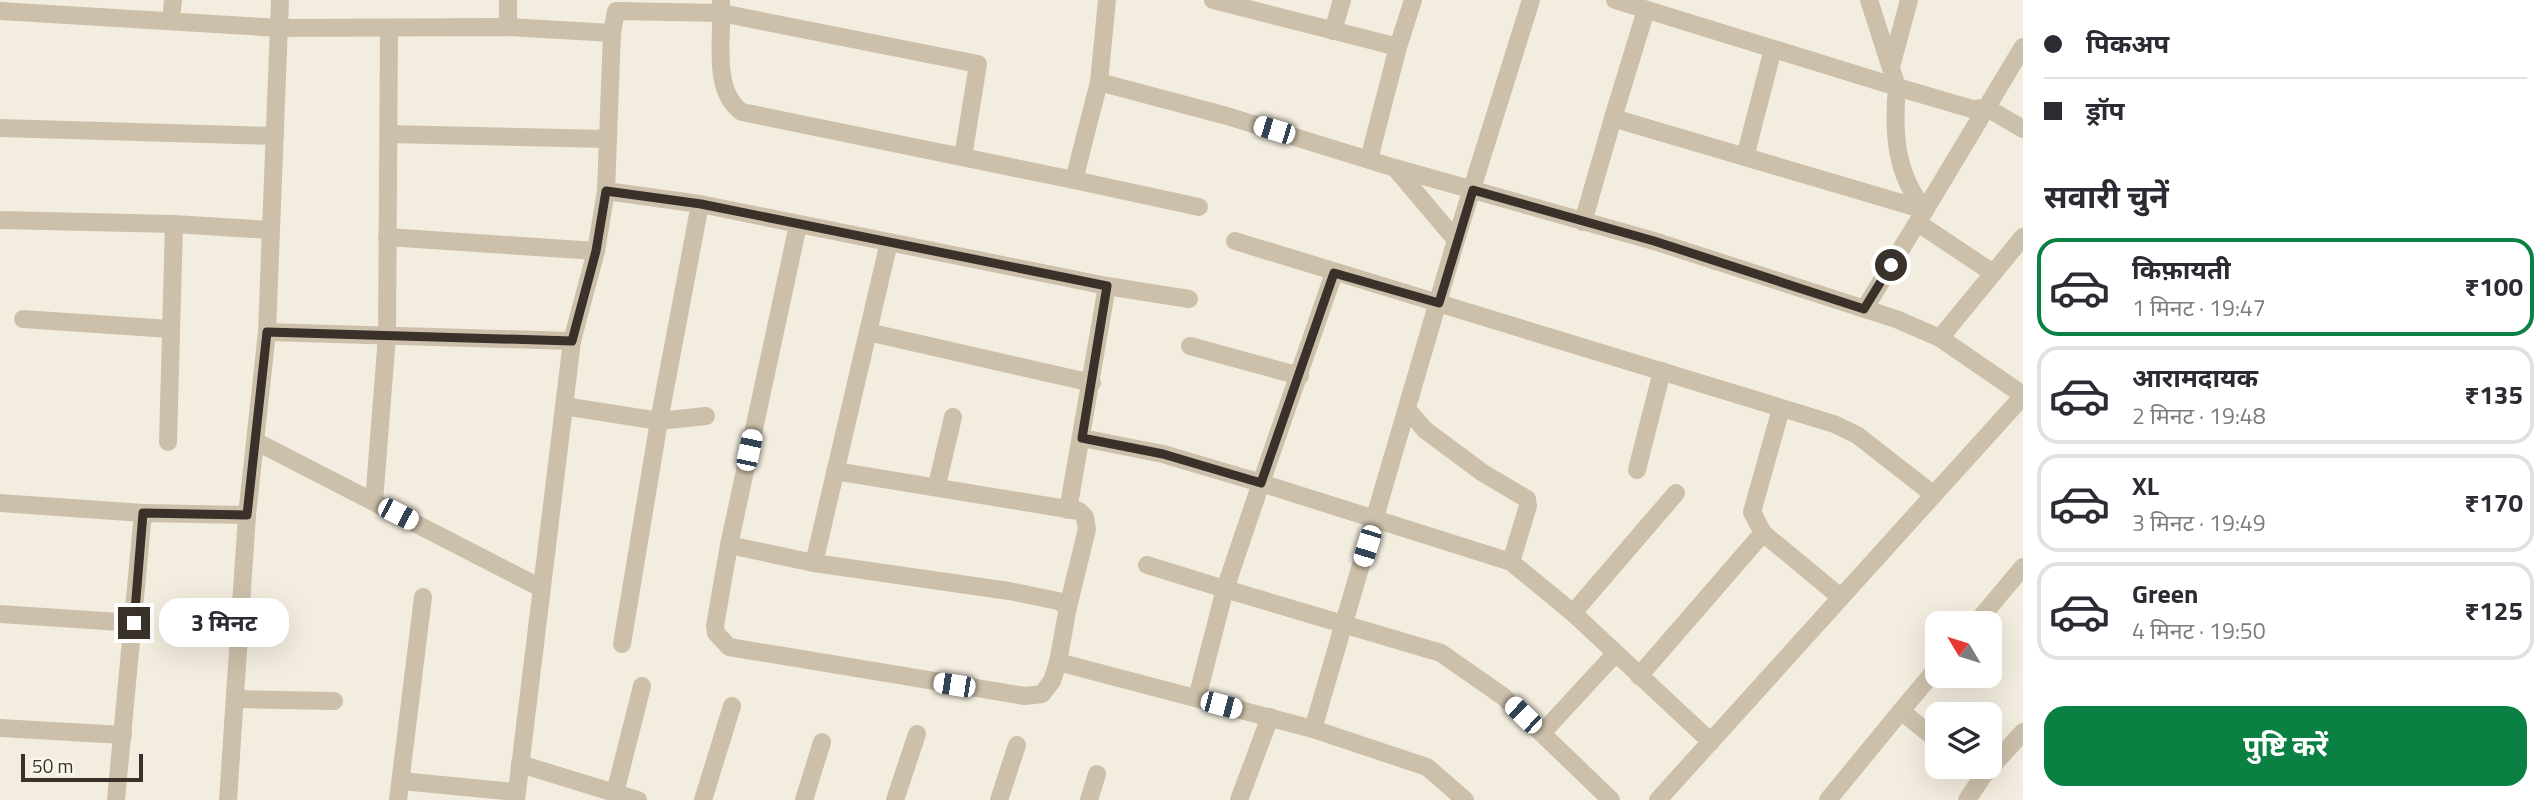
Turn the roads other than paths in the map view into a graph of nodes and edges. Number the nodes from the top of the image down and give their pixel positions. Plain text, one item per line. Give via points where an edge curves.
1 (173, 0) edge
2 (280, 0) edge
3 (508, 0) edge
4 (1107, 0) edge
5 (1213, 0) edge
6 (1342, 0) edge
7 (1413, 0) edge
8 (1531, 0) edge
9 (1615, 0) edge
10 (1869, 0) edge
11 (1909, 0) edge
12 (616, 5) edge
13 (721, 6) edge
14 (1646, 10) junction
15 (0, 11) edge
16 (171, 21) junction
17 (508, 27) junction
18 (279, 28) junction
19 (388, 28) junction
20 (1333, 31) junction
21 (612, 33) junction
22 (1398, 47) junction
23 (2023, 47) edge
24 (1773, 49) junction
25 (1891, 67) junction
26 (1099, 82) junction
27 (1897, 87) junction
28 (1987, 108) junction
29 (1613, 118) junction
30 (0, 128) edge
31 (2023, 128) edge
32 (389, 134) junction
33 (275, 136) junction
34 (607, 139) junction
35 (963, 157) junction
36 (1745, 157) junction
37 (1369, 159) junction
38 (1395, 168) junction
39 (1074, 180) junction
40 (1473, 190) junction
41 (606, 191) junction
42 (701, 204) junction
43 (1199, 207) dead end
44 (1921, 216) junction
45 (0, 220) edge
46 (1583, 222) junction
47 (174, 224) junction
48 (798, 225) junction
49 (270, 230) junction
50 (387, 237) junction
51 (2023, 237) edge
52 (1456, 240) junction
53 (1235, 241) dead end
54 (889, 242) junction
55 (596, 251) junction
56 (1334, 273) junction
57 (1993, 273) junction
58 (1107, 286) junction
59 (1189, 299) dead end
60 (1439, 303) junction
61 (1864, 309) junction
62 (23, 319) dead end
63 (170, 329) junction
64 (267, 332) junction
65 (868, 332) junction
66 (387, 336) junction
67 (1940, 338) junction
68 (572, 341) junction
69 (1190, 346) dead end
70 (1662, 372) junction
71 (1300, 376) junction
72 (1092, 383) junction
73 (2023, 395) edge
74 (564, 406) junction
75 (1781, 408) junction
76 (1407, 410) junction
77 (706, 416) dead end
78 (953, 417) dead end
79 (659, 421) junction
80 (1082, 438) junction
81 (255, 441) junction
82 (168, 442) dead end
83 (1637, 470) dead end
84 (835, 471) junction
85 (1261, 483) junction
86 (937, 485) junction
87 (1676, 493) dead end
88 (1934, 495) junction
89 (374, 502) junction
90 (0, 503) edge
91 (1068, 510) junction
92 (143, 513) junction
93 (247, 515) junction
94 (1374, 520) junction
95 (1763, 533) junction
96 (729, 545) junction
97 (1511, 562) junction
98 (814, 563) junction
99 (1147, 565) dead end
100 (2023, 567) edge
101 (541, 588) junction
102 (1225, 589) junction
103 (1839, 596) junction
104 (423, 597) dead end
105 (1068, 607) junction
106 (1986, 611) edge
107 (1573, 612) junction
108 (0, 614) edge
109 (1344, 622) junction
110 (134, 623) junction
111 (622, 644) dead end
112 (1615, 654) junction
113 (1058, 662) junction
114 (1639, 676) junction
115 (1925, 682) edge
116 (642, 686) dead end
117 (1196, 698) junction
118 (235, 699) junction
119 (334, 701) dead end
120 (732, 706) dead end
121 (1900, 711) junction
122 (1270, 718) junction
123 (0, 728) edge
124 (1313, 729) junction
125 (1925, 731) edge
126 (2023, 732) edge
127 (1542, 733) junction
128 (917, 734) dead end
129 (123, 735) junction
130 (822, 742) dead end
131 (1711, 742) junction
132 (1017, 745) dead end
133 (2002, 750) edge
134 (520, 764) junction
135 (1097, 774) dead end
136 (1974, 779) edge
137 (401, 781) junction
138 (615, 793) junction
139 (516, 796) edge
140 (116, 800) edge
141 (228, 800) edge
142 (398, 800) edge
143 (638, 800) edge
144 (703, 800) edge
145 (804, 800) edge
146 (895, 800) edge
147 (999, 800) edge
148 (1089, 800) edge
149 (1239, 800) edge
150 (1465, 800) edge
151 (1611, 800) edge
152 (1658, 800) edge
153 (1828, 800) edge
154 (1967, 800) edge

1 - 16 street
2 - 18 street
3 - 17 street
4 - 26 street
5 - 20 street
6 - 20 street
7 - 22 street
8 - 40 street
9 - 14 street
10 - 25 street
11 - 25 street
12 - 13 street
12 - 21 street
13 - 35 street via 723,86 731,104 742,112
13 - 35 street via 978,64
14 - 24 street
14 - 29 street
15 - 16 street
16 - 18 street
17 - 19 street
17 - 21 street
18 - 19 street
18 - 33 street
19 - 32 street
20 - 22 street
21 - 34 street
22 - 37 street
23 - 28 street
24 - 27 street
24 - 36 street
25 - 27 street
26 - 37 street
26 - 39 street
27 - 28 street via 1972,109
27 - 44 street via 1897,154
28 - 31 street
28 - 44 street
29 - 36 street
29 - 46 street
30 - 33 street
32 - 34 street
32 - 50 street
33 - 49 street
34 - 41 street
35 - 39 street
36 - 44 street
37 - 38 street
38 - 40 street
38 - 52 street
39 - 43 street
40 - 46 street
40 - 52 street
41 - 42 street
41 - 55 street
42 - 48 street
42 - 79 street
44 - 57 street
44 - 61 street
45 - 47 street
46 - 61 street
47 - 49 street
47 - 63 street
48 - 54 street
48 - 96 street
49 - 64 street
50 - 55 street
50 - 66 street
51 - 57 street
52 - 60 street
53 - 56 street
54 - 58 street
54 - 65 street
55 - 68 street
56 - 60 street
56 - 71 street
57 - 67 street
58 - 59 street
58 - 72 street
60 - 70 street
60 - 76 street
61 - 67 street
62 - 63 street
63 - 82 street
64 - 66 street
64 - 81 street
65 - 72 street
65 - 84 street
66 - 68 street
66 - 89 street
67 - 73 street
68 - 74 street
69 - 71 street
70 - 75 street
70 - 83 street
71 - 85 street
72 - 80 street
73 - 88 street
74 - 79 street
74 - 101 street
75 - 88 street via 1857,435
75 - 95 street via 1752,512
76 - 94 street
76 - 97 street via 1425,430 1527,499
77 - 79 street
78 - 86 street
79 - 111 street
80 - 85 street via 1163,454
80 - 91 street
81 - 89 street
81 - 93 street
84 - 86 street
84 - 98 street
85 - 94 street
85 - 102 street
86 - 91 street
87 - 107 street
88 - 103 street
89 - 101 street
90 - 92 street
91 - 105 street via 1086,517 1087,529
92 - 93 street
92 - 110 street
93 - 118 street
94 - 97 street
94 - 109 street
95 - 103 street
95 - 114 street
96 - 98 street
96 - 113 street via 715,626 729,647 1025,696 1042,694
97 - 107 street
98 - 105 street via 1009,590
99 - 102 street
100 - 106 street
101 - 134 street
102 - 109 street
102 - 117 street
103 - 131 street
104 - 137 street
105 - 113 street
107 - 112 street
108 - 110 street
109 - 124 street
109 - 127 street via 1441,653 1504,697
110 - 129 street
112 - 114 street
112 - 127 street
113 - 117 street
114 - 131 street
115 - 121 street
116 - 138 street
117 - 122 street
118 - 119 street
118 - 141 street
120 - 144 street
121 - 125 street
121 - 153 street
122 - 124 street
122 - 149 street
123 - 129 street
124 - 150 street via 1427,767
126 - 133 street
127 - 151 street
128 - 146 street
129 - 140 street
130 - 145 street
131 - 152 street
132 - 147 street
134 - 138 street
134 - 139 street
135 - 148 street
136 - 154 street
137 - 139 street
137 - 142 street
138 - 143 street

